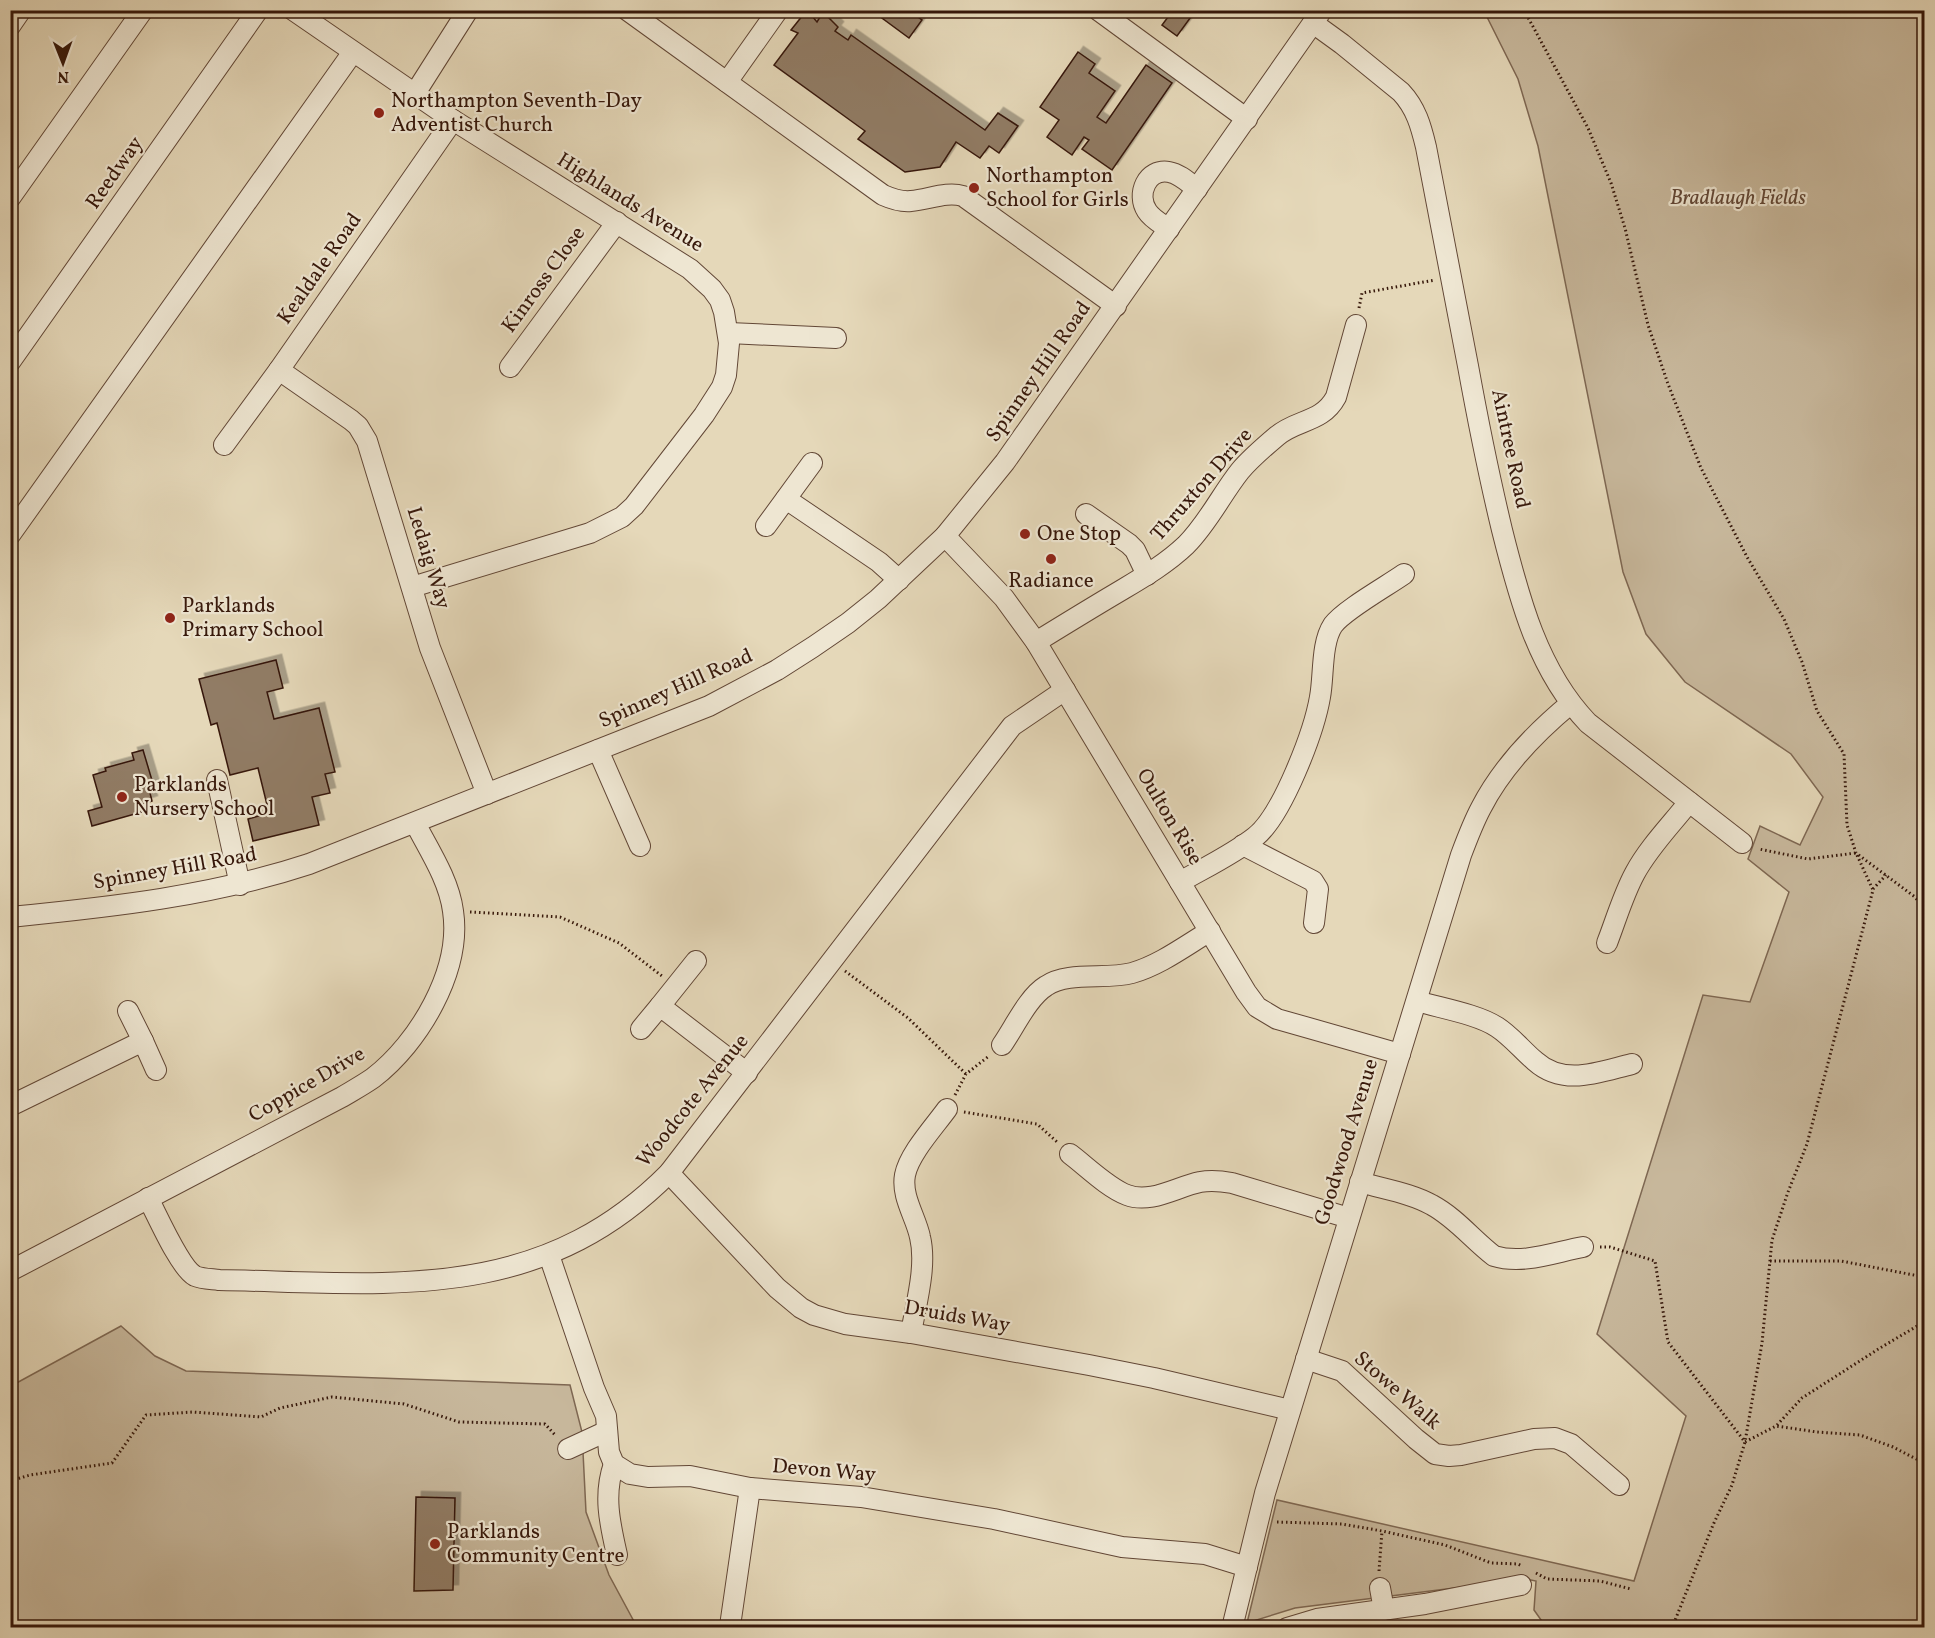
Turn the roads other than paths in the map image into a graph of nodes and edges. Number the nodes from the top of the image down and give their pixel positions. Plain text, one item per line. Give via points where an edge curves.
1 (21, 10) edge
2 (143, 10) edge
3 (258, 10) edge
4 (293, 10) edge
5 (468, 10) edge
6 (627, 10) edge
7 (778, 10) edge
8 (1098, 10) edge
9 (1317, 17) edge
10 (10, 26) edge
11 (353, 52) junction
12 (727, 82) junction
13 (414, 95) junction
14 (1247, 119) junction
15 (453, 120) junction
16 (1197, 189) junction
17 (10, 198) edge
18 (617, 222) junction
19 (1169, 229) junction
20 (1116, 306) junction
21 (1356, 326) road end
22 (729, 333) junction
23 (836, 338) dead end
24 (10, 362) edge
25 (510, 367) dead end
26 (279, 370) junction
27 (224, 445) dead end
28 (812, 463) dead end
29 (786, 499) junction
30 (1086, 514) dead end
31 (766, 526) dead end
32 (10, 535) edge
33 (945, 536) junction
34 (1404, 574) dead end
35 (1147, 575) junction
36 (899, 580) junction
37 (412, 587) junction
38 (1036, 642) junction
39 (1065, 690) junction
40 (1570, 704) junction
41 (598, 750) junction
42 (217, 780) dead end
43 (487, 794) junction
44 (1689, 802) junction
45 (415, 823) junction
46 (1742, 843) road end
47 (1243, 845) junction
48 (640, 846) dead end
49 (1180, 882) junction
50 (240, 885) junction
51 (10, 917) edge
52 (1314, 923) dead end
53 (1210, 932) junction
54 (1607, 943) dead end
55 (696, 961) dead end
56 (1417, 1001) junction
57 (660, 1006) junction
58 (128, 1011) dead end
59 (641, 1029) dead end
60 (143, 1041) junction
61 (1002, 1045) road end
62 (1400, 1054) junction
63 (1632, 1064) dead end
64 (156, 1070) dead end
65 (747, 1073) junction
66 (10, 1106) edge
67 (947, 1109) road end
68 (1070, 1154) road end
69 (669, 1173) junction
70 (1360, 1182) junction
71 (148, 1198) junction
72 (1349, 1218) junction
73 (1583, 1246) road end
74 (549, 1254) junction
75 (10, 1271) edge
76 (911, 1333) junction
77 (1305, 1359) junction
78 (1290, 1410) junction
79 (607, 1431) junction
80 (567, 1449) road end
81 (614, 1464) junction
82 (1619, 1485) dead end
83 (750, 1488) junction
84 (617, 1555) dead end
85 (1247, 1567) junction
86 (1521, 1585) dead end
87 (1380, 1588) road end
88 (1384, 1610) junction
89 (726, 1627) edge
90 (1232, 1628) edge
91 (1287, 1628) edge

1 - 10 street
2 - 17 street
3 - 24 street, Reedway
4 - 11 street, Highlands Avenue
5 - 13 street
6 - 12 street
7 - 12 street
8 - 14 street
9 - 14 street, Spinney Hill Road
9 - 40 street, Aintree Road via 1405,96 1414,109 1426,147 1493,492 1513,572 1540,650
11 - 13 street, Highlands Avenue
11 - 32 street
12 - 20 street via 883,195 903,201 963,196
13 - 15 street, Highlands Avenue
14 - 16 street, Spinney Hill Road
15 - 18 street, Highlands Avenue
15 - 26 street, Kealdale Road
16 - 19 street, Spinney Hill Road
16 - 19 street via 1171,173 1154,174 1148,180 1144,186 1145,206
18 - 22 street, Highlands Avenue via 702,278 720,300
18 - 25 street, Kinross Close
19 - 20 street, Spinney Hill Road
20 - 33 street, Spinney Hill Road via 1005,462
21 - 35 street, Thruxton Drive via 1331,406 1317,417 1279,434 1240,472 1188,543
22 - 23 street
22 - 37 street, Highlands Avenue via 726,375 715,399 648,490 622,517 590,533
26 - 27 street, Kealdale Road
26 - 37 street, Ledaig Way via 351,420 363,433
28 - 29 street
29 - 31 street
29 - 36 street
30 - 35 street via 1135,550
33 - 36 street, Spinney Hill Road
33 - 38 street, Oulton Rise via 1004,598
34 - 47 street via 1334,624 1327,642 1317,713 1300,759 1272,818
35 - 38 street, Thruxton Drive
36 - 41 street, Spinney Hill Road via 848,623 777,670 709,706
37 - 43 street, Ledaig Way via 439,673
38 - 39 street, Oulton Rise
39 - 49 street, Oulton Rise
39 - 65 street, Woodcote Avenue via 1012,726
40 - 44 street, Aintree Road via 1598,732
40 - 56 street, Goodwood Avenue via 1532,738 1480,809 1461,855
41 - 43 street, Spinney Hill Road
41 - 48 street
42 - 50 street
43 - 45 street, Spinney Hill Road
44 - 46 street, Aintree Road
44 - 54 street via 1636,872
45 - 50 street, Spinney Hill Road via 309,864
45 - 71 street, Coppice Drive via 445,883 455,929 442,986 412,1037 387,1066 342,1097
47 - 49 street
47 - 52 street via 1313,881 1318,889
49 - 53 street, Oulton Rise
50 - 51 street, Spinney Hill Road via 123,905
53 - 61 street via 1130,974 1068,978 1048,984 1034,996
53 - 62 street, Oulton Rise via 1257,1007 1278,1019
55 - 57 street
56 - 62 street, Goodwood Avenue
56 - 63 street via 1494,1025 1546,1070 1559,1075 1591,1074
57 - 59 street
57 - 65 street
58 - 60 street
60 - 64 street
60 - 66 street
62 - 70 street, Goodwood Avenue
65 - 69 street, Woodcote Avenue
67 - 76 street via 912,1157 905,1175 904,1186 922,1250
68 - 72 street via 1116,1190 1134,1198 1156,1196 1198,1182 1219,1181
69 - 74 street, Woodcote Avenue via 603,1227
69 - 76 street, Druids Way via 777,1288 801,1308 845,1324
70 - 72 street, Goodwood Avenue
70 - 73 street via 1433,1205 1494,1256 1525,1258
71 - 74 street, Woodcote Avenue via 188,1269 195,1276 219,1280 437,1280 482,1274
71 - 75 street, Coppice Drive
72 - 77 street, Goodwood Avenue
74 - 79 street via 606,1416
76 - 78 street, Druids Way via 1111,1369
77 - 78 street, Goodwood Avenue
77 - 82 street, Stowe Walk via 1342,1371 1435,1454 1461,1455 1555,1438 1571,1444
78 - 85 street, Goodwood Avenue
79 - 80 street
79 - 81 street
81 - 83 street, Devon Way via 630,1474 690,1476
81 - 84 street via 608,1480 609,1517
83 - 85 street, Devon Way via 861,1497 994,1518 1122,1547 1205,1554
83 - 89 street
85 - 90 street, Goodwood Avenue
86 - 88 street
87 - 88 street
88 - 91 street via 1317,1619

